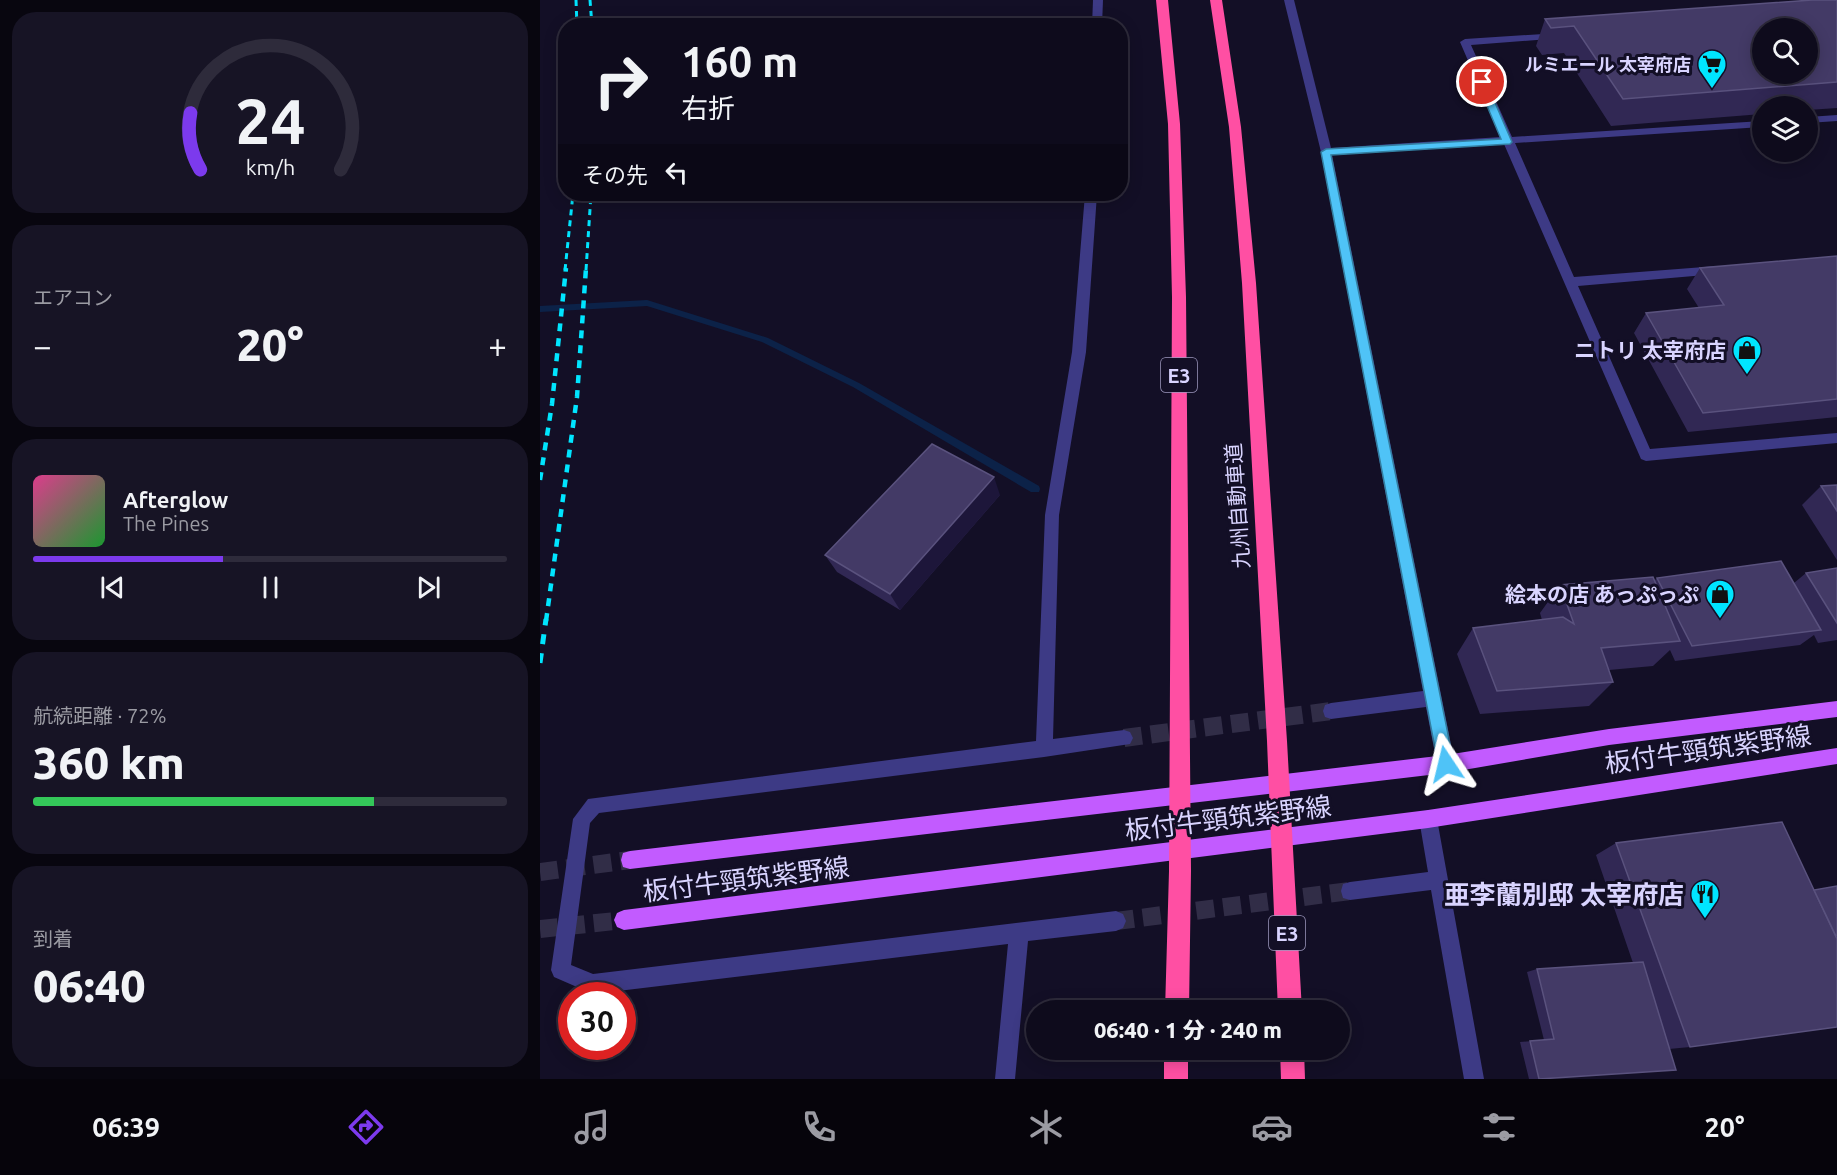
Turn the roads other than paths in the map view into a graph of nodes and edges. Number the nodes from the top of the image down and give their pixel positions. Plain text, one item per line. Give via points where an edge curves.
1 (1098, 0) edge
2 (1162, 0) edge
3 (1216, 0) edge
4 (1289, 0) edge
5 (1097, 18) edge
6 (1574, 35) edge
7 (1837, 118) edge
8 (1818, 119) edge
9 (1752, 125) edge
10 (1507, 142) junction
11 (1326, 152) junction
12 (1090, 201) edge
13 (1733, 269) edge
14 (1570, 282) junction
15 (1837, 438) edge
16 (1434, 698) junction
17 (1837, 709) edge
18 (1331, 711) tunnel mouth
19 (1124, 738) tunnel mouth
20 (1044, 749) junction
21 (1837, 756) edge
22 (1446, 764) junction
23 (1428, 819) junction
24 (630, 860) tunnel mouth
25 (1437, 879) junction
26 (1350, 891) tunnel mouth
27 (624, 920) tunnel mouth
28 (1116, 921) tunnel mouth
29 (1019, 932) junction
30 (1177, 1000) edge
31 (1290, 1000) edge
32 (1176, 1060) edge
33 (1292, 1060) edge
34 (1005, 1079) edge
35 (1176, 1079) edge
36 (1293, 1079) edge
37 (1474, 1079) edge

1 - 5 street
2 - 30 highway, E3 via 1174,124 1179,297
3 - 31 highway, 九州自動車道 / E3 via 1235,127 1249,283
4 - 11 street
6 - 10 street via 1465,42
7 - 8 street
9 - 10 street
10 - 11 street
10 - 14 street
11 - 16 street
12 - 20 street via 1079,352 1052,516
13 - 14 street
14 - 15 street via 1646,455
16 - 18 street
16 - 22 street
17 - 22 main road, 板付牛頸筑紫野線 via 1609,736
19 - 20 street
20 - 29 street via 594,805 582,819 561,970 593,984
21 - 23 main road, 板付牛頸筑紫野線
22 - 24 main road, 板付牛頸筑紫野線
23 - 25 street
23 - 27 main road, 板付牛頸筑紫野線
25 - 26 street
25 - 37 street
28 - 29 street
29 - 34 street
32 - 35 highway
33 - 36 highway

